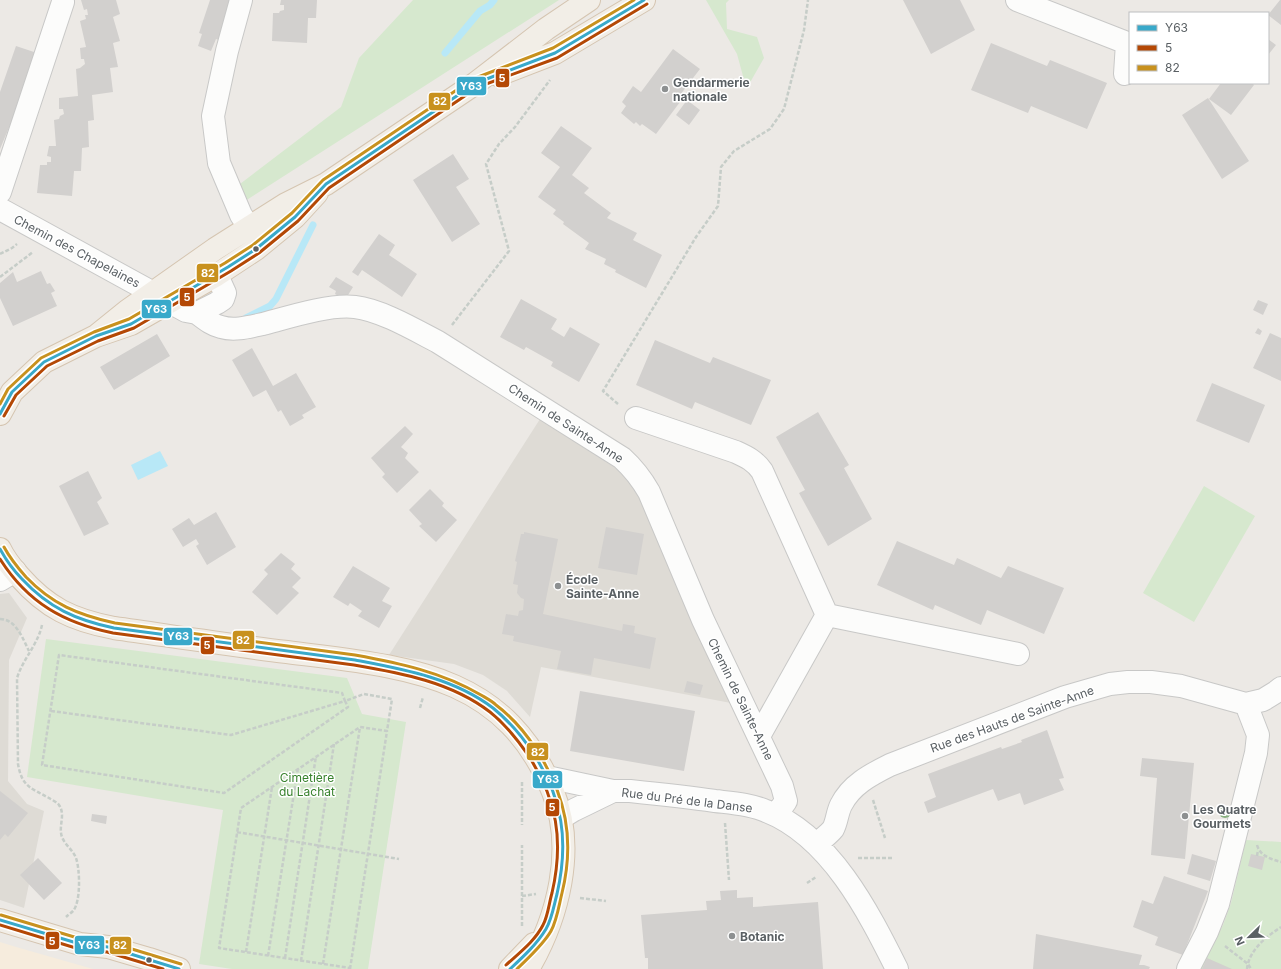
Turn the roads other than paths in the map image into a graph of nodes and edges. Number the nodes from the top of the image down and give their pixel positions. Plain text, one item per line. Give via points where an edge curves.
1 (241, 0) edge
2 (589, 0) edge
3 (644, 0) edge
4 (1017, 0) edge
5 (63, 2) dead end
6 (1125, 74) dead end
7 (476, 83) junction
8 (0, 192) edge
9 (0, 209) edge
10 (255, 236) junction
11 (186, 270) junction
12 (215, 276) junction
13 (162, 297) junction
14 (223, 299) junction
15 (197, 313) junction
16 (253, 326) junction
17 (0, 414) edge
18 (636, 418) road end
19 (0, 548) edge
20 (7, 575) edge
21 (827, 615) junction
22 (1018, 654) dead end
23 (1281, 688) edge
24 (1246, 704) junction
25 (759, 736) junction
26 (547, 778) junction
27 (613, 791) junction
28 (776, 815) junction
29 (561, 818) junction
30 (817, 844) junction
31 (0, 920) edge
32 (548, 926) junction
33 (80, 944) junction
34 (128, 969) edge
35 (179, 969) edge
36 (510, 969) edge
37 (528, 969) edge
38 (897, 969) edge
39 (1188, 969) edge

1 - 10 street via 213,116 219,163 241,215
2 - 7 main road via 546,29
3 - 7 main road via 554,53
4 - 6 street via 1128,43
5 - 8 street
7 - 10 main road via 326,184 286,204
9 - 13 street, Chemin des Chapelaines
10 - 11 main road
10 - 12 main road
11 - 12 street
11 - 13 main road
12 - 13 main road
12 - 14 street via 224,288
13 - 15 street, Chemin des Chapelaines via 186,311
13 - 17 main road via 127,311 96,336 44,362 12,392
14 - 15 street
14 - 16 street
15 - 16 street, Chemin de Sainte-Anne via 220,327 236,329
16 - 25 street, Chemin de Sainte-Anne via 333,308 355,307 382,315 438,342 622,458 642,479 649,492 703,620
18 - 21 street via 736,452 757,464
19 - 20 main road
20 - 26 main road via 47,603 96,624 384,666 446,682 482,700 513,727 533,751
21 - 22 street
21 - 25 street
23 - 24 street via 1263,700
24 - 30 street, Rue des Hauts de Sainte-Anne via 1190,688 1151,682 1110,684 1091,689 890,765 866,778 845,798 833,829
24 - 39 street via 1258,735 1256,753 1223,887 1207,932
25 - 28 street, Chemin de Sainte-Anne via 785,796 786,801
26 - 27 street, Rue du Pré de la Danse
26 - 29 main road
27 - 28 street, Rue du Pré de la Danse via 723,802 754,807
27 - 29 street, Rue du Pré de la Danse
28 - 30 street, Rue du Pré de la Danse
29 - 32 main road via 564,850 559,888
30 - 38 street, Rue du Pré de la Danse via 846,880 871,919
31 - 33 main road
32 - 36 main road
32 - 37 main road
33 - 34 main road via 104,959
33 - 35 main road via 108,948

